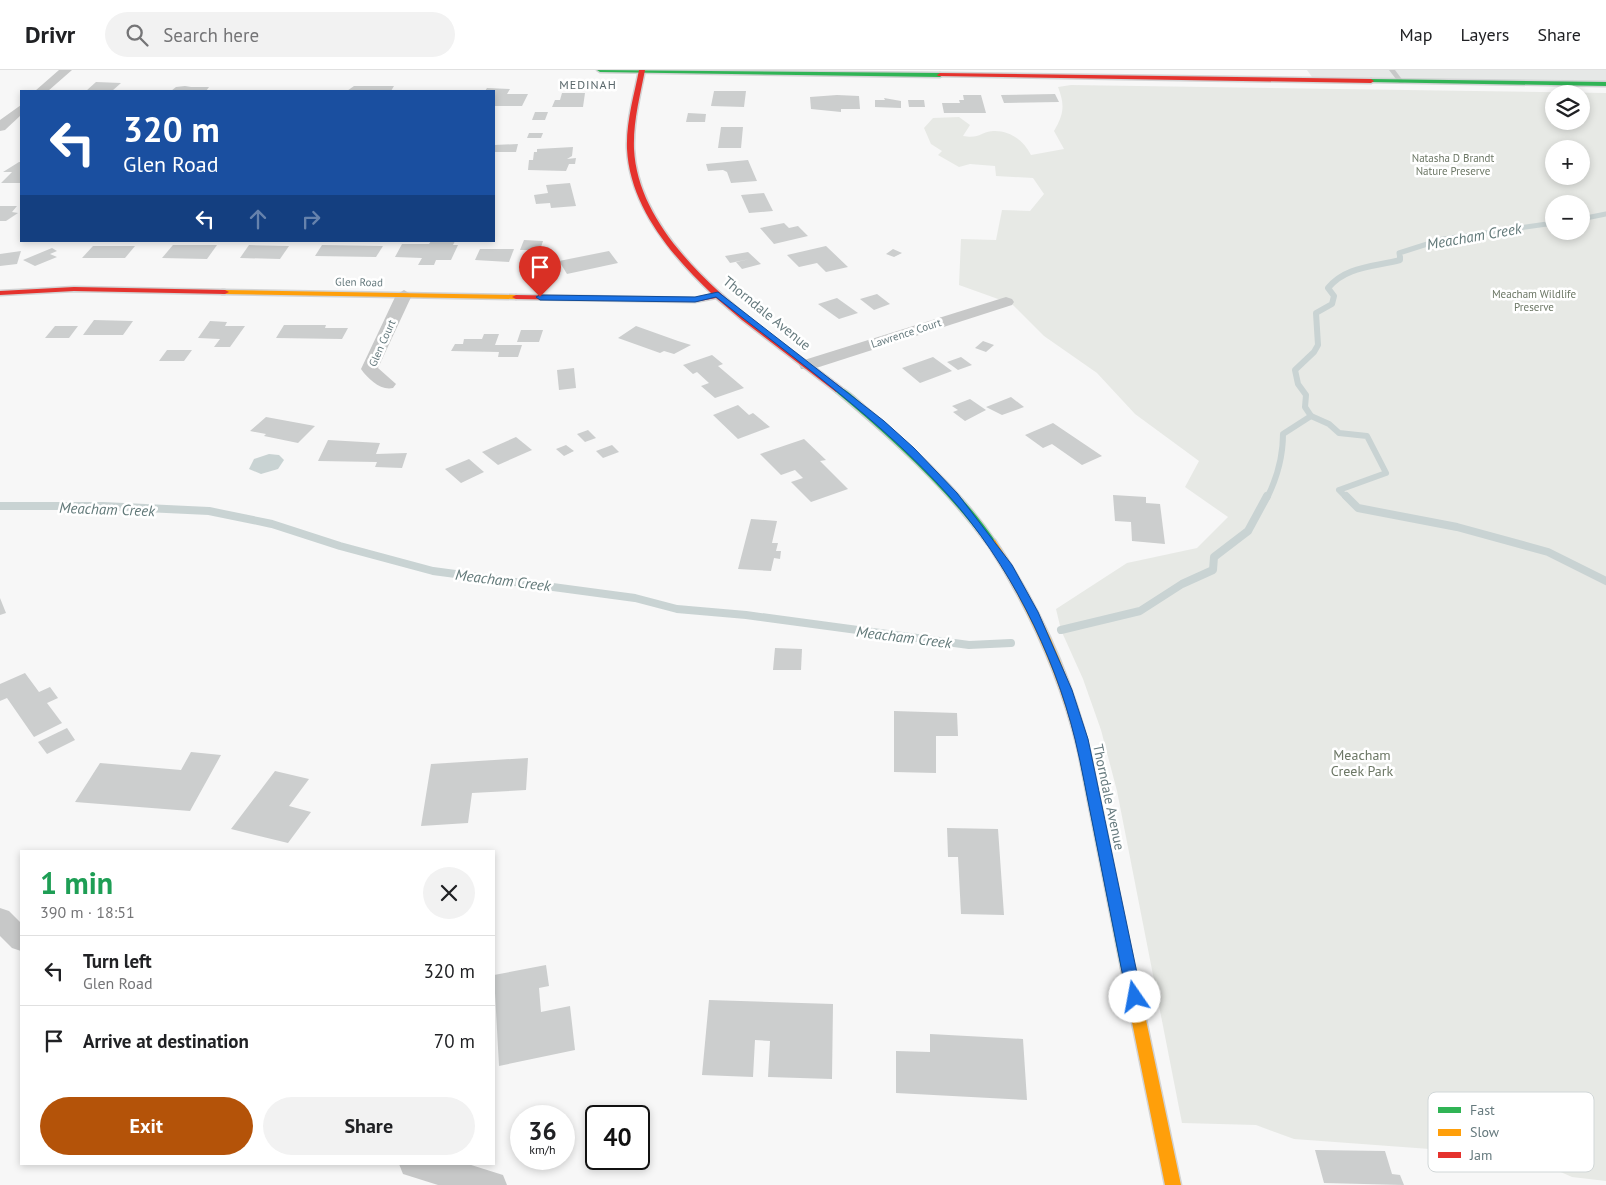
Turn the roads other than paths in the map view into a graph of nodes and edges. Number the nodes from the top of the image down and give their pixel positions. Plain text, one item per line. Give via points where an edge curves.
1 (66, 70) edge
2 (600, 70) edge
3 (642, 70) edge
4 (1392, 70) edge
5 (777, 71) edge
6 (862, 72) edge
7 (975, 73) edge
8 (1401, 82) junction
9 (1606, 84) edge
10 (42, 90) edge
11 (20, 110) edge
12 (0, 127) edge
13 (0, 293) edge
14 (718, 294) junction
15 (404, 295) junction
16 (1006, 302) dead end
17 (807, 364) junction
18 (387, 384) dead end
19 (0, 919) edge
20 (20, 939) edge
21 (418, 1165) edge
22 (492, 1185) edge
23 (1173, 1185) edge

1 - 10 street
2 - 3 street
3 - 5 street
3 - 14 street, Thorndale Avenue via 631,131 632,160 638,186 650,214 671,245
4 - 8 lane
5 - 6 street
6 - 7 street
7 - 8 street
8 - 9 street
11 - 12 street
13 - 15 street, Glen Road via 74,289
14 - 15 street, Glen Road via 695,300
14 - 17 street, Thorndale Avenue
15 - 18 street, Glen Court via 369,369
16 - 17 street, Lawrence Court
17 - 23 street, Thorndale Avenue via 910,450 954,495 1006,565 1032,612 1066,690 1081,739
19 - 20 street
21 - 22 street

